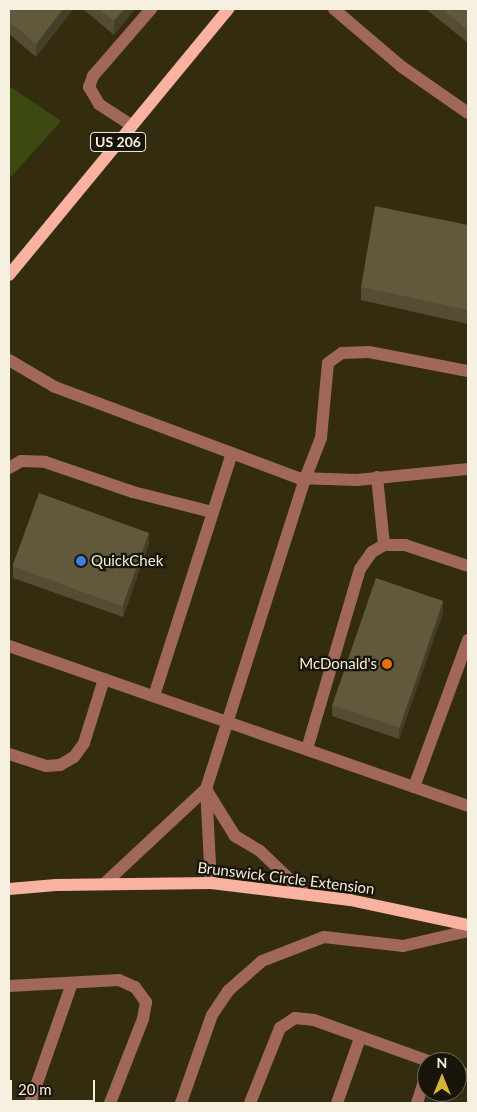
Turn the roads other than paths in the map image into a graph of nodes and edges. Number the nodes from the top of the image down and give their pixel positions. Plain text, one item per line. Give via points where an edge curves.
1 (152, 9) edge
2 (228, 9) edge
3 (334, 9) edge
4 (468, 114) edge
5 (131, 125) junction
6 (9, 275) edge
7 (9, 360) edge
8 (468, 371) edge
9 (232, 453) junction
10 (9, 468) edge
11 (468, 469) edge
12 (377, 476) junction
13 (305, 479) junction
14 (212, 512) junction
15 (384, 545) junction
16 (468, 566) edge
17 (468, 640) edge
18 (9, 646) edge
19 (104, 679) junction
20 (154, 696) junction
21 (226, 721) junction
22 (307, 749) junction
23 (9, 754) edge
24 (414, 788) junction
25 (206, 789) junction
26 (468, 806) edge
27 (211, 883) junction
28 (104, 884) junction
29 (9, 889) edge
30 (305, 894) junction
31 (468, 925) edge
32 (468, 931) edge
33 (72, 983) junction
34 (9, 986) edge
35 (360, 1038) junction
36 (417, 1057) edge
37 (30, 1103) edge
38 (110, 1103) edge
39 (180, 1103) edge
40 (250, 1103) edge
41 (336, 1103) edge

1 - 5 lane via 93,76 89,87 99,104
2 - 5 main road, US 206
3 - 4 lane via 402,66
5 - 6 main road, US 206
7 - 9 lane via 55,387
8 - 13 lane via 369,352 335,355 328,363 321,438
9 - 13 lane
9 - 14 lane
10 - 14 lane via 21,461 44,462 133,492
11 - 12 lane
12 - 13 lane via 357,480
12 - 15 lane
13 - 21 lane
14 - 20 lane
15 - 16 lane via 405,545
15 - 22 lane via 372,552 360,569
17 - 24 lane
18 - 19 lane
19 - 20 lane
19 - 23 lane via 84,743 74,757 60,765 46,766
20 - 21 lane
21 - 22 lane
21 - 25 lane
22 - 24 lane
24 - 26 lane
25 - 27 lane
25 - 28 lane
25 - 30 lane via 235,836 260,851
27 - 28 main road, Brunswick Circle Extension
27 - 30 main road, Brunswick Circle Extension
28 - 29 main road, Brunswick Circle Extension
30 - 31 main road, Brunswick Circle Extension
32 - 39 lane via 403,946 324,937 262,961 228,991 212,1016
33 - 34 lane
33 - 37 lane
33 - 38 lane via 119,980 135,986 146,1002 143,1019
35 - 36 lane
35 - 40 lane via 314,1020 296,1018 280,1028
35 - 41 lane

